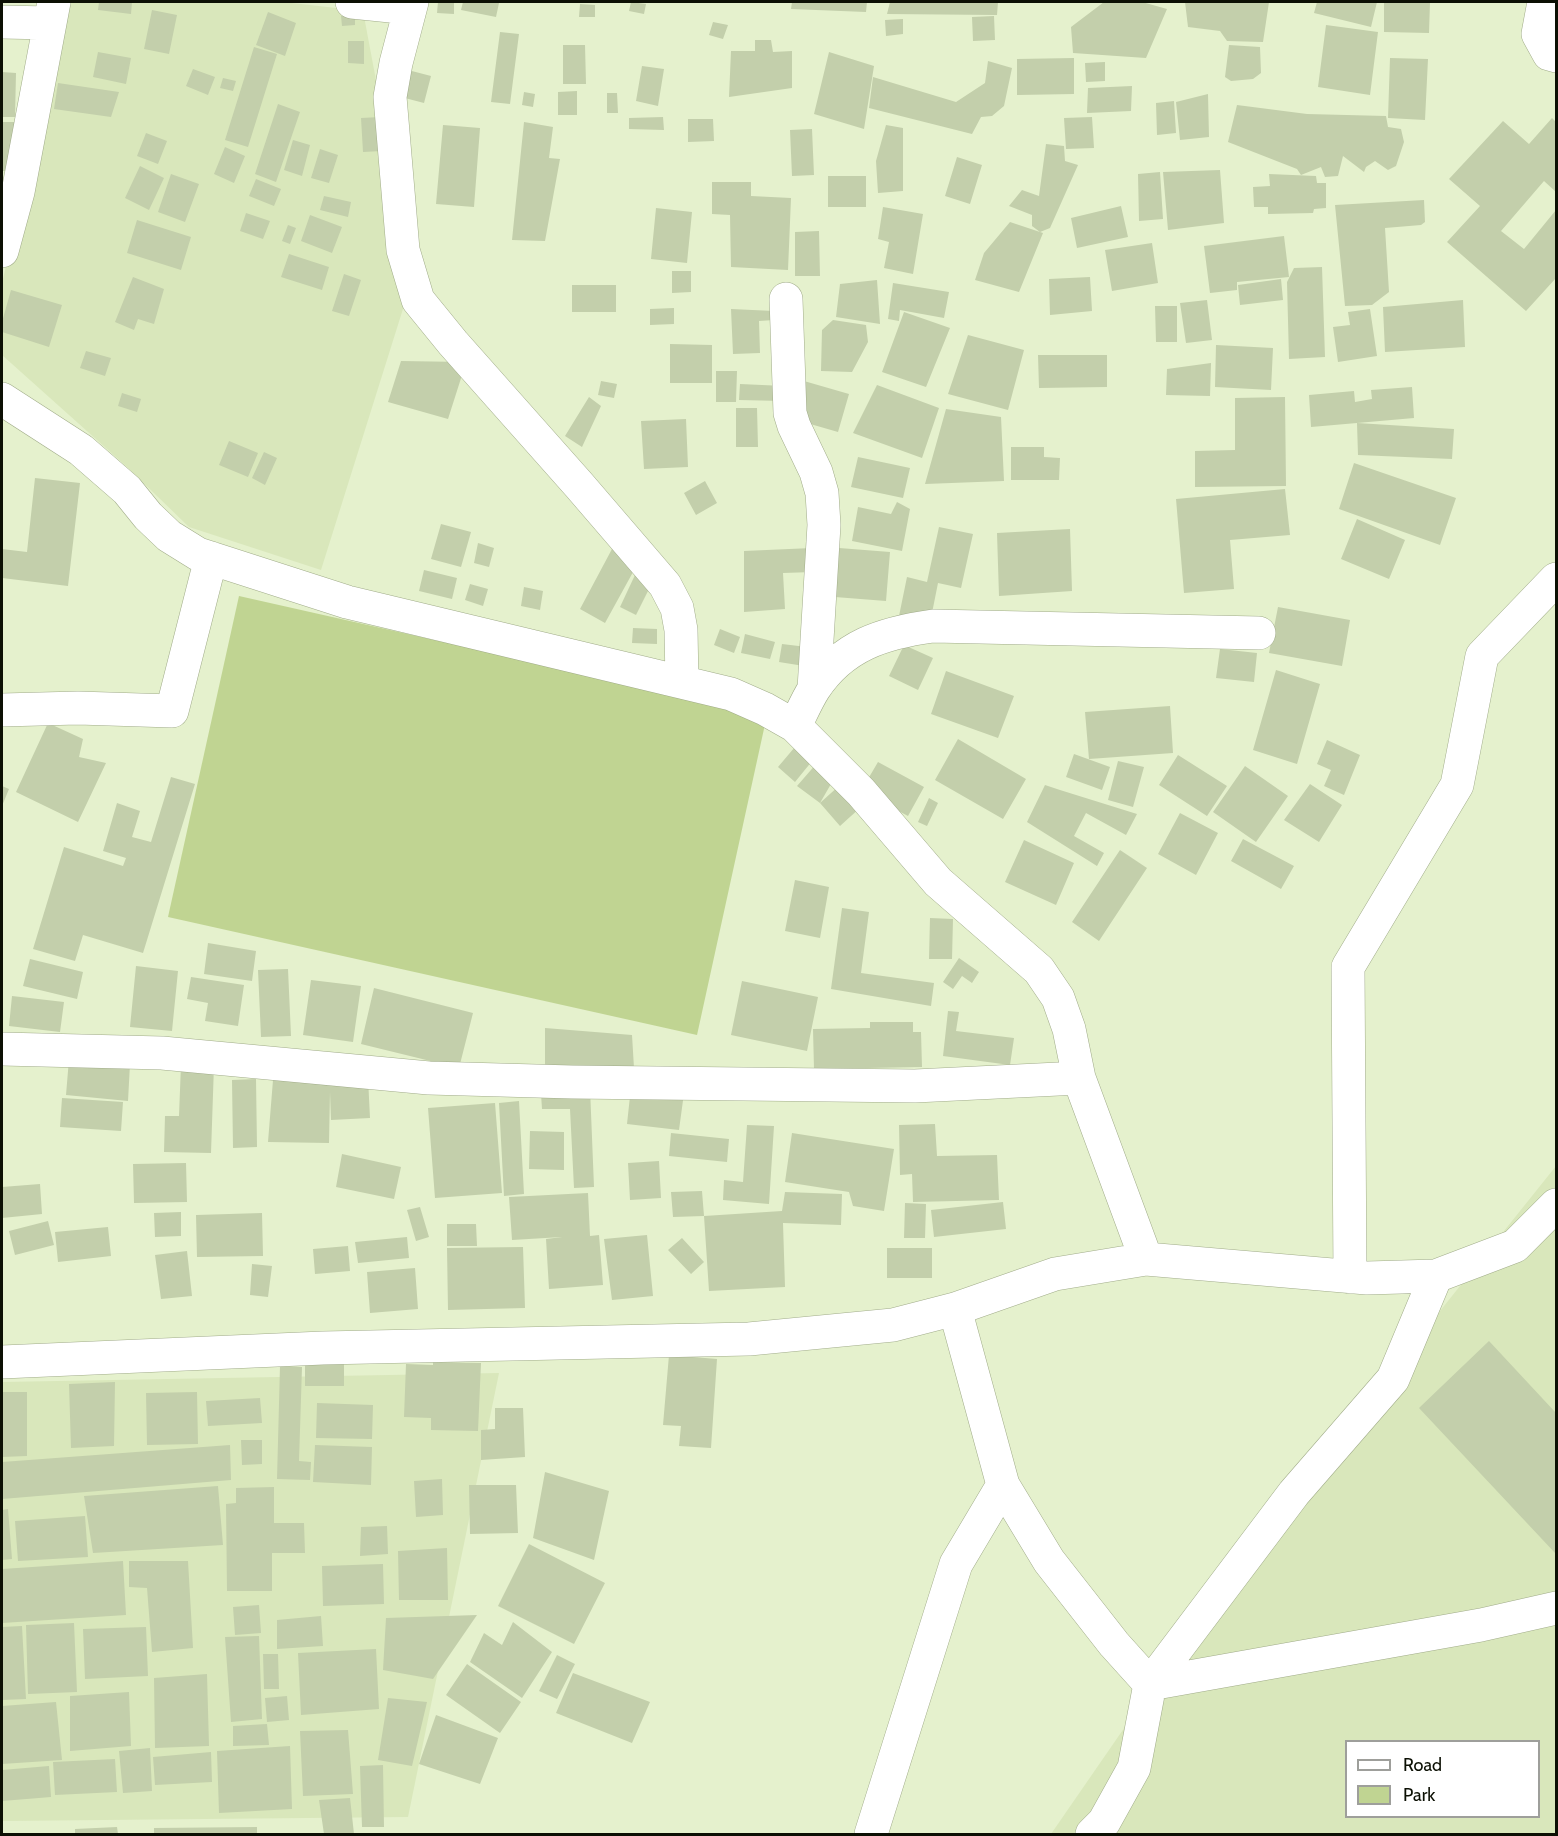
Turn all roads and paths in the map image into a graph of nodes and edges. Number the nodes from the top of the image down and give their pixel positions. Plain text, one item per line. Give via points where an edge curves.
1 (352, 2) edge
2 (1544, 2) edge
3 (411, 5) edge
4 (52, 12) edge
5 (2, 22) edge
6 (1557, 56) edge
7 (2, 251) edge
8 (786, 299) dead end
9 (2, 399) edge
10 (211, 558) junction
11 (1557, 579) edge
12 (1259, 633) dead end
13 (682, 682) junction
14 (814, 689) junction
15 (2, 710) edge
16 (795, 726) junction
17 (2, 1049) edge
18 (1079, 1078) junction
19 (1557, 1206) edge
20 (1146, 1259) junction
21 (1350, 1276) junction
22 (1436, 1276) junction
23 (955, 1309) junction
24 (2, 1362) edge
25 (1003, 1485) junction
26 (1557, 1608) edge
27 (1150, 1684) junction
28 (871, 1834) edge
29 (1092, 1834) edge

1 - 3 street
2 - 6 street via 1538,34 1549,54
3 - 13 street via 390,97 403,250 418,300 665,585 677,608 681,630
4 - 5 street
4 - 7 street via 18,192
8 - 14 street via 790,412 822,493 824,525
9 - 10 street via 81,450 127,490 169,536 198,555
10 - 13 street via 347,602
10 - 15 street via 172,711
11 - 21 street via 1482,656 1457,785 1348,967
12 - 14 street via 933,626 899,631 860,645 836,662
13 - 16 street via 732,694
14 - 16 street
16 - 18 street via 861,792 938,882 1039,970 1058,998
17 - 18 street via 162,1053 429,1078 572,1082 915,1086
18 - 20 street
19 - 22 street via 1515,1246
20 - 21 street
20 - 23 street via 1055,1274
21 - 22 street
22 - 27 street via 1393,1379 1294,1493
23 - 24 street via 893,1325 748,1339 323,1348
23 - 25 street
25 - 27 street via 1049,1561
25 - 28 street via 956,1564
26 - 27 street
27 - 29 street via 1134,1768 1104,1822

